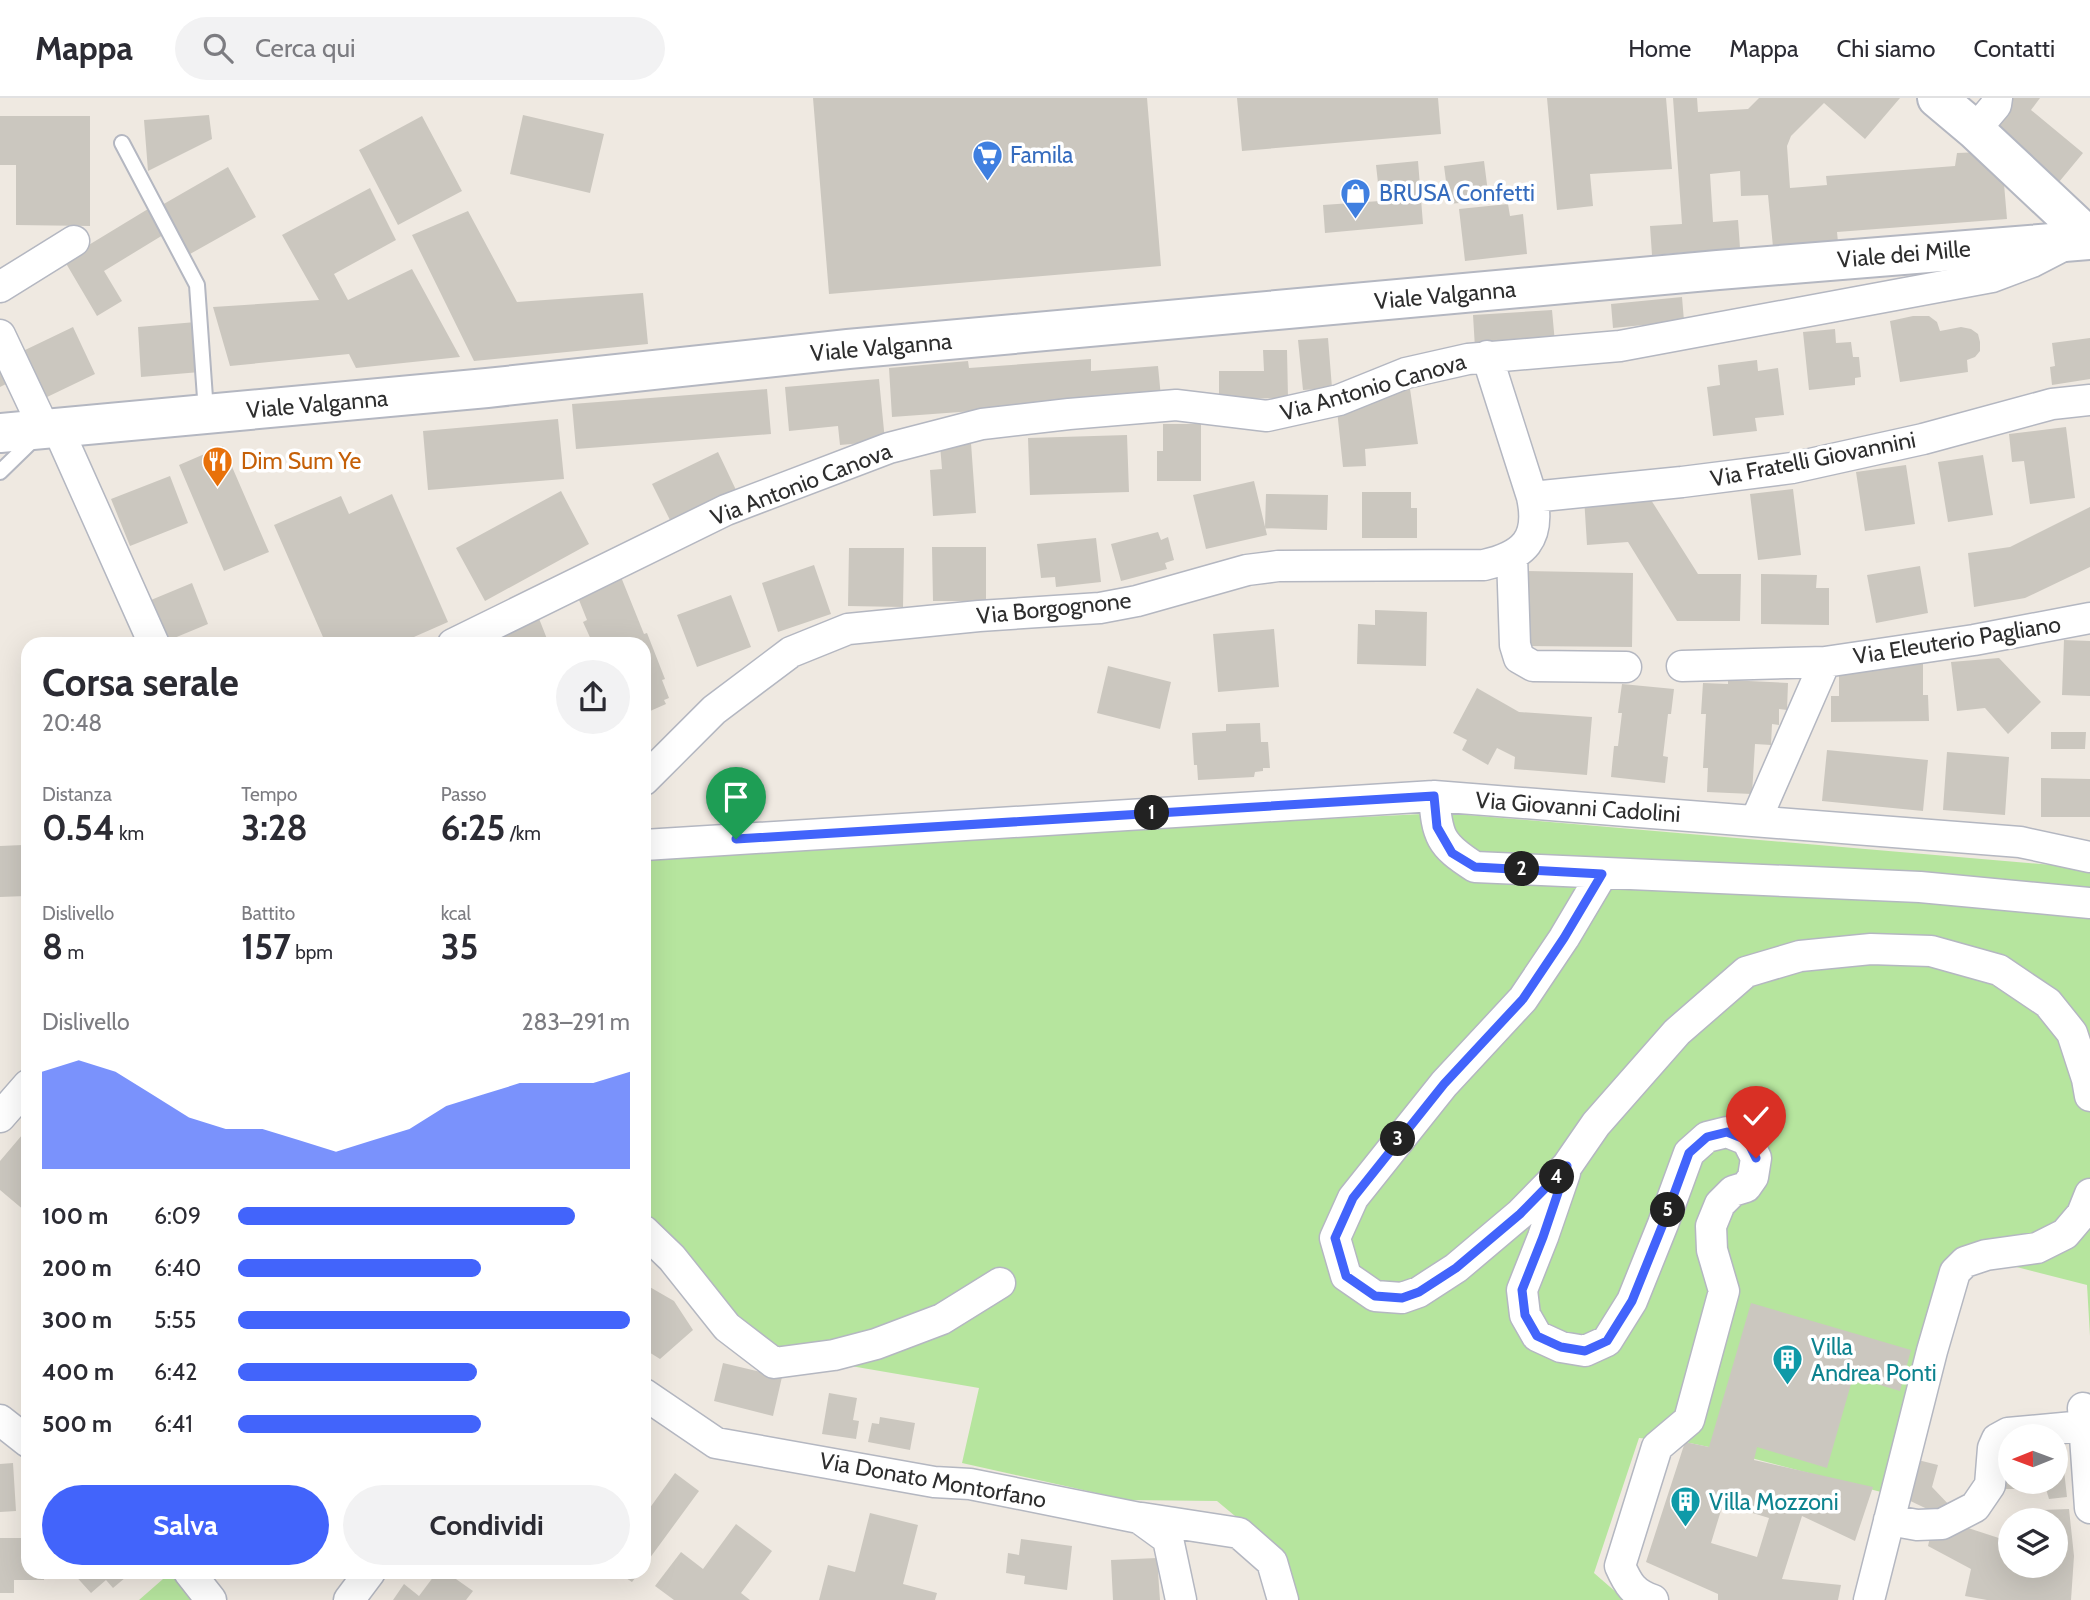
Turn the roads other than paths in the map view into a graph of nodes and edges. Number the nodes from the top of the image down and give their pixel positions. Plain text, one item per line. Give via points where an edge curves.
1 (1937, 98) edge
2 (1997, 98) edge
3 (1975, 130) junction
4 (121, 144) dead end
5 (2084, 240) edge
6 (74, 241) dead end
7 (1718, 270) joint
8 (0, 287) edge
9 (0, 335) edge
10 (1487, 356) junction
11 (2090, 400) edge
12 (206, 414) junction
13 (50, 428) junction
14 (0, 433) edge
15 (0, 472) edge
16 (1532, 498) junction
17 (1512, 556) junction
18 (2090, 618) edge
19 (151, 637) edge
20 (467, 637) edge
21 (1825, 662) junction
22 (1682, 666) dead end
23 (1626, 667) dead end
24 (651, 773) edge
25 (1434, 796) junction
26 (1756, 820) junction
27 (651, 845) edge
28 (2085, 856) edge
29 (1602, 874) junction
30 (2090, 903) edge
31 (21, 1093) edge
32 (2090, 1096) edge
33 (0, 1117) edge
34 (1567, 1166) junction
35 (2087, 1214) edge
36 (651, 1238) edge
37 (1000, 1283) dead end
38 (651, 1399) edge
39 (0, 1420) edge
40 (21, 1436) edge
41 (2090, 1508) edge
42 (1139, 1518) junction
43 (1889, 1520) junction
44 (194, 1579) edge
45 (365, 1579) edge
46 (211, 1600) edge
47 (349, 1600) edge
48 (1181, 1600) edge
49 (1283, 1600) edge
50 (1653, 1600) edge
51 (1869, 1600) edge

1 - 3 main road
2 - 3 street
3 - 5 main road
4 - 12 lane via 197,285
5 - 7 main road, Viale dei Mille
5 - 10 street, Via Antonio Canova via 1992,277 1620,346
6 - 8 street
7 - 12 main road, Viale Valganna via 848,349
9 - 13 street
10 - 16 street
10 - 20 street, Via Antonio Canova via 1406,373 1339,400 1267,416 1176,405 982,424 889,448 726,510
11 - 16 street, Via Fratelli Giovannini via 2052,404 1792,468
12 - 13 main road, Viale Valganna
13 - 14 main road, Viale Valganna
13 - 15 lane
13 - 19 street
16 - 17 street via 1536,516 1531,539
17 - 23 street via 1519,658 1533,666
17 - 24 street, Via Borgognone via 1484,565 1278,566 1100,608 848,629 791,652 714,710
18 - 21 street, Via Eleuterio Pagliano
21 - 22 street, Via Eleuterio Pagliano
21 - 26 street, Via Eleuterio Pagliano
25 - 26 street, Via Giovanni Cadolini
25 - 27 street, Via Giovanni Cadolini
25 - 29 street via 1437,827 1452,853 1475,867
26 - 28 street, Via Giovanni Cadolini via 2020,842
29 - 30 street via 1920,887
29 - 34 street via 1523,999 1444,1084 1353,1198 1335,1238 1346,1276 1375,1296 1402,1298 1419,1292 1509,1223
31 - 33 street
32 - 34 street via 2072,1033 2048,1003 1999,970 1931,951 1871,948 1800,956 1746,972 1677,1032 1596,1125
34 - 50 street via 1522,1290 1525,1315 1537,1336 1585,1351 1607,1341 1632,1301 1689,1153 1707,1137 1727,1132 1747,1140 1756,1158 1754,1177 1720,1204 1711,1226 1712,1250 1724,1292 1689,1420 1657,1447 1620,1566 1628,1584
35 - 43 street via 2065,1234 2037,1248 1986,1255 1965,1262 1955,1272
36 - 37 street via 727,1327 774,1363 876,1345 942,1319
38 - 42 street, Via Donato Montorfano via 716,1443 934,1482 970,1484
39 - 40 street
41 - 43 street via 2084,1417 1997,1439 1990,1485 1975,1507 1942,1524
42 - 48 street, Via Donato Montorfano via 1168,1539
42 - 49 street via 1239,1533 1272,1562
43 - 51 street
44 - 46 street
45 - 47 street

